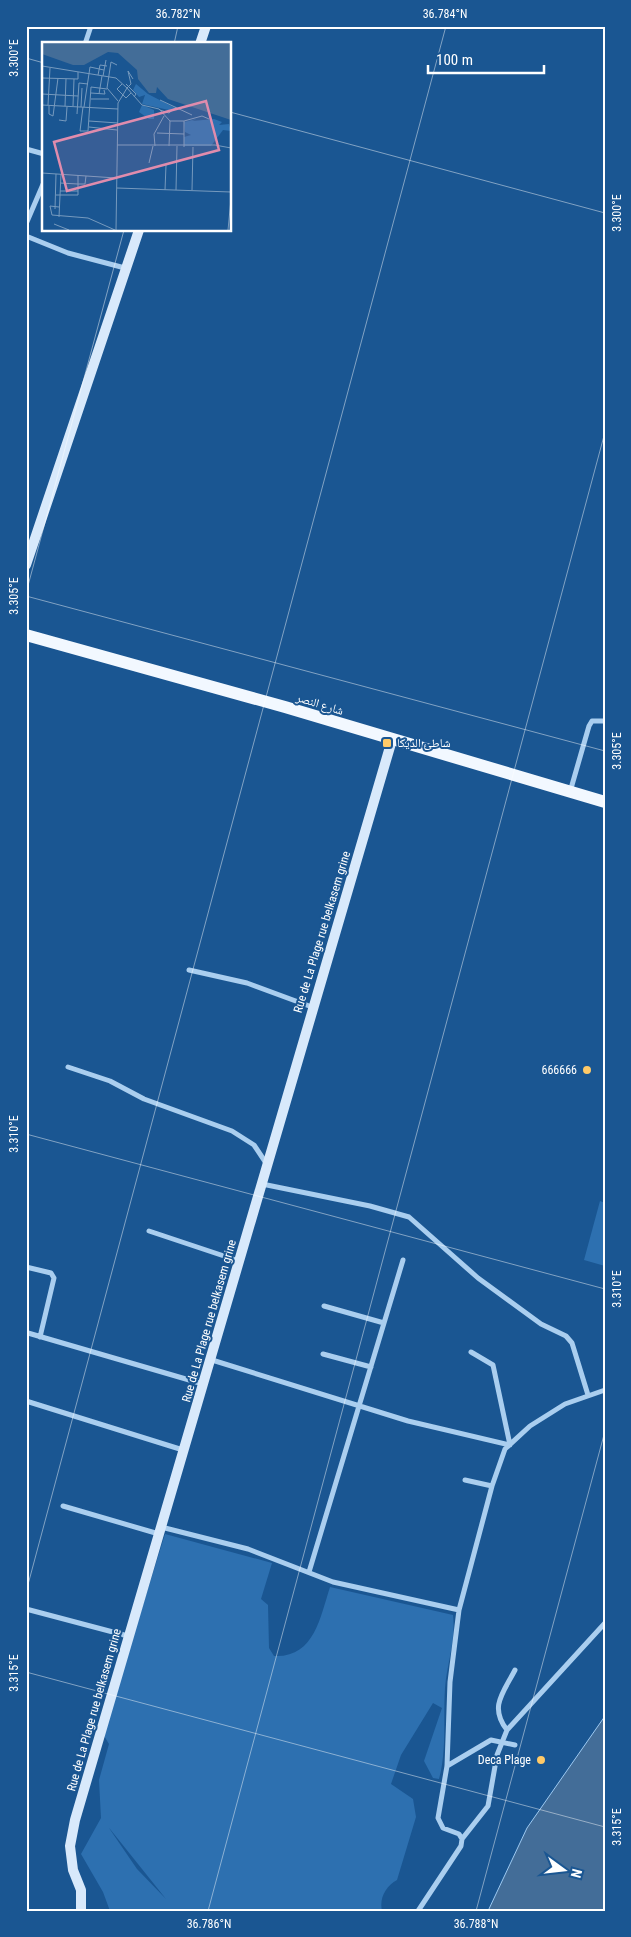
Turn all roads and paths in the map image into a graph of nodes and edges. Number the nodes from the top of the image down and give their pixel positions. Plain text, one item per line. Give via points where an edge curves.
1 (91, 26) edge
2 (206, 26) edge
3 (87, 42) edge
4 (201, 42) edge
5 (26, 149) edge
6 (42, 153) edge
7 (41, 198) edge
8 (26, 224) edge
9 (137, 231) edge
10 (26, 236) edge
11 (125, 268) junction
12 (26, 565) edge
13 (26, 635) edge
14 (605, 721) edge
15 (392, 740) junction
16 (570, 793) junction
17 (605, 802) edge
18 (189, 970) dead end
19 (312, 1007) junction
20 (68, 1068) dead end
21 (267, 1164) junction
22 (261, 1184) junction
23 (149, 1231) dead end
24 (239, 1260) junction
25 (403, 1260) dead end
26 (26, 1267) edge
27 (324, 1306) dead end
28 (384, 1323) junction
29 (28, 1334) dead end
30 (40, 1337) junction
31 (471, 1352) dead end
32 (324, 1354) dead end
33 (212, 1360) junction
34 (371, 1366) junction
35 (204, 1384) junction
36 (605, 1390) edge
37 (588, 1395) junction
38 (26, 1402) edge
39 (359, 1407) junction
40 (510, 1445) junction
41 (184, 1451) junction
42 (466, 1480) dead end
43 (492, 1486) junction
44 (63, 1506) dead end
45 (160, 1530) junction
46 (309, 1572) junction
47 (26, 1609) edge
48 (459, 1610) junction
49 (605, 1623) edge
50 (128, 1636) junction
51 (515, 1670) dead end
52 (507, 1730) junction
53 (502, 1741) junction
54 (515, 1745) dead end
55 (446, 1766) junction
56 (462, 1839) junction
57 (81, 1911) edge
58 (418, 1911) edge

1 - 3 street
2 - 4 street
5 - 6 street
7 - 8 street
9 - 11 street
10 - 11 street via 68,253
11 - 12 street
13 - 15 main road, شارع النصر
14 - 16 street via 592,721 589,726
15 - 16 main road, شارع النصر
15 - 19 street, Rue de La Plage rue belkasem grine
16 - 17 main road, شارع النصر
18 - 19 street via 254,985
19 - 21 street, Rue de La Plage rue belkasem grine
20 - 21 street via 110,1081 144,1099 232,1131 254,1145
21 - 22 street, Rue de La Plage rue belkasem grine
22 - 24 street, Rue de La Plage rue belkasem grine
22 - 37 street via 409,1217 478,1278 541,1324 566,1336 572,1343
23 - 24 street
24 - 33 street, Rue de La Plage rue belkasem grine
25 - 28 street
26 - 30 street via 51,1273 54,1278
27 - 28 street
28 - 34 street
29 - 30 street
30 - 35 street
31 - 40 street via 492,1364
32 - 34 street
33 - 35 street, Rue de La Plage rue belkasem grine
33 - 39 street
34 - 39 street
35 - 41 street, Rue de La Plage rue belkasem grine
36 - 37 street
37 - 40 street via 564,1404 516,1437
38 - 41 street
39 - 40 street
39 - 46 street
40 - 43 street via 502,1456
41 - 45 street, Rue de La Plage rue belkasem grine
42 - 43 street
43 - 48 street
44 - 45 street
45 - 46 street via 248,1549
45 - 50 street, Rue de La Plage rue belkasem grine
46 - 48 street via 333,1582
47 - 50 street
48 - 55 street via 450,1682
49 - 52 street
50 - 57 street, Rue de La Plage rue belkasem grine via 70,1846 73,1870 81,1890
51 - 52 street via 497,1711
52 - 53 street
53 - 54 street
53 - 55 street via 491,1740
53 - 56 street via 496,1755 488,1806
55 - 56 street via 438,1818 443,1828 459,1834
56 - 58 street via 461,1846

